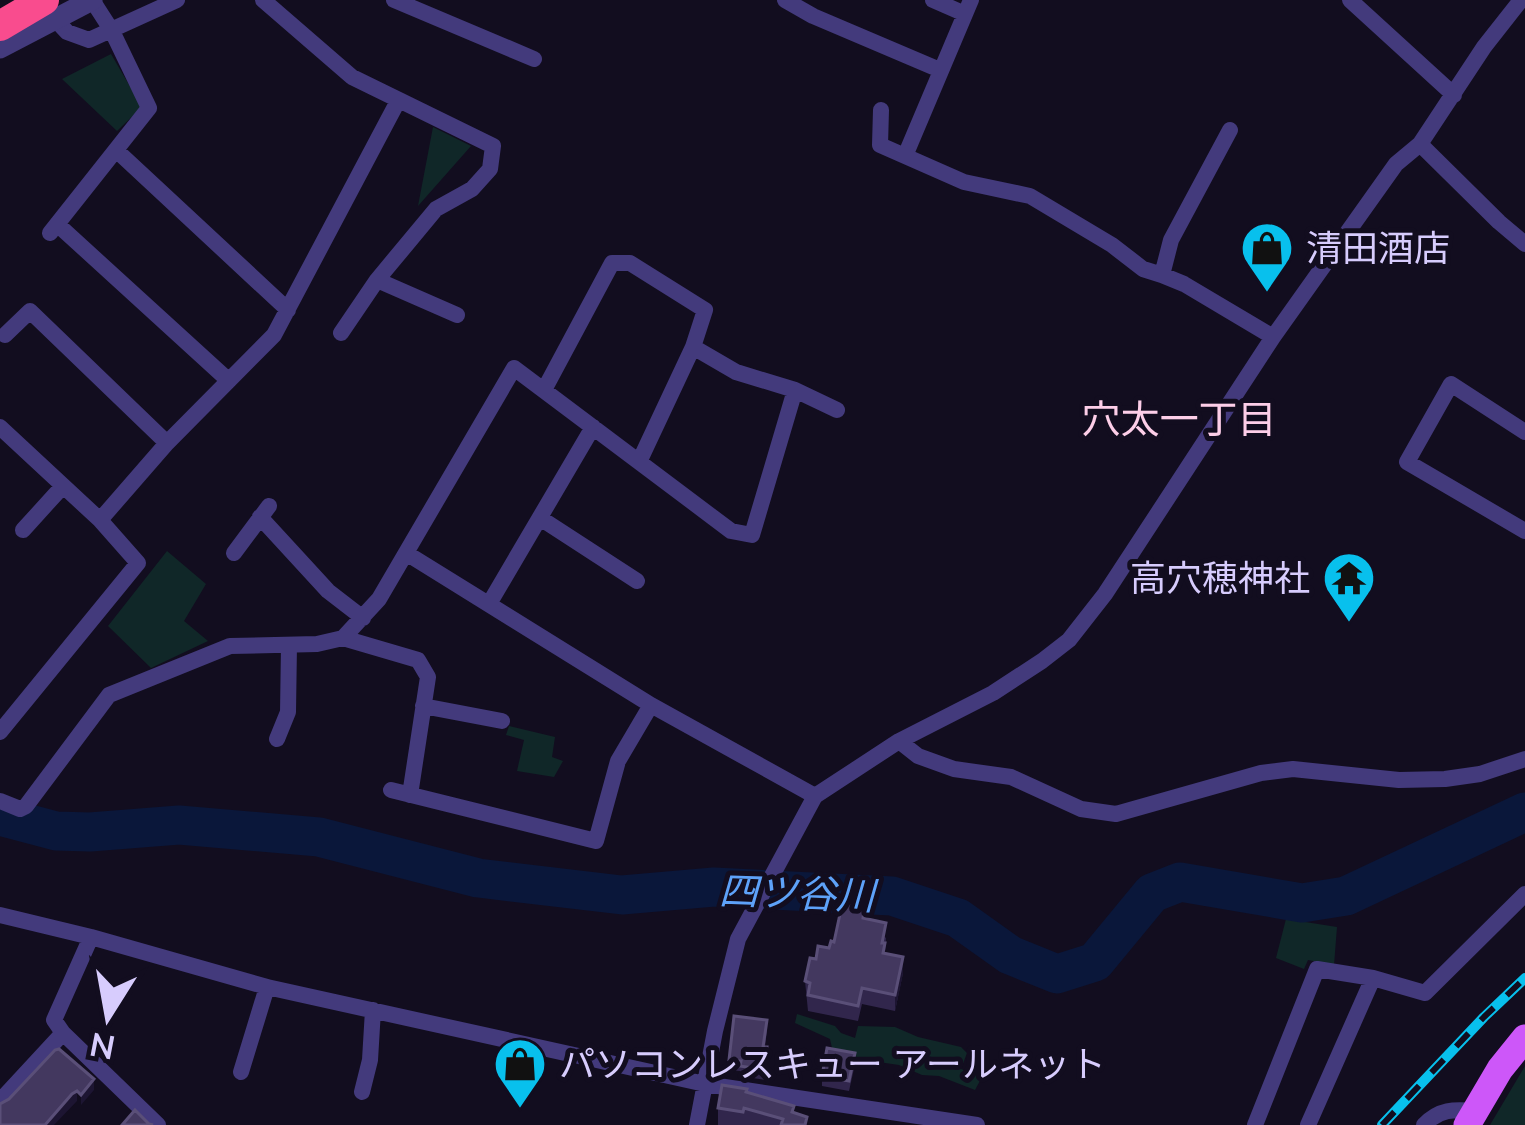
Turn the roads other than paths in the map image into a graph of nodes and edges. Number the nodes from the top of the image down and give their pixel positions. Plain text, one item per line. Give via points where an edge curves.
1 (92, 0) edge
2 (177, 0) edge
3 (263, 0) edge
4 (394, 0) edge
5 (785, 0) edge
6 (933, 0) edge
7 (1350, 0) edge
8 (1521, 0) edge
9 (968, 7) edge
10 (49, 10) edge
11 (0, 26) edge
12 (112, 31) junction
13 (0, 48) edge
14 (534, 59) dead end
15 (940, 70) junction
16 (1454, 94) junction
17 (398, 101) junction
18 (881, 110) dead end
19 (1229, 130) dead end
20 (1420, 143) junction
21 (116, 150) junction
22 (905, 156) junction
23 (1525, 244) edge
24 (1162, 274) junction
25 (377, 280) junction
26 (288, 310) junction
27 (457, 315) dead end
28 (341, 333) dead end
29 (4, 335) dead end
30 (1273, 337) junction
31 (694, 347) junction
32 (228, 380) junction
33 (544, 390) junction
34 (795, 390) junction
35 (837, 410) dead end
36 (0, 427) edge
37 (593, 427) junction
38 (1525, 433) edge
39 (167, 443) junction
40 (640, 462) junction
41 (63, 486) junction
42 (540, 518) junction
43 (100, 520) junction
44 (23, 530) dead end
45 (1525, 530) edge
46 (234, 553) dead end
47 (406, 553) junction
48 (637, 581) dead end
49 (489, 604) junction
50 (363, 618) junction
51 (343, 638) junction
52 (289, 645) junction
53 (651, 705) junction
54 (423, 706) junction
55 (502, 722) dead end
56 (0, 732) edge
57 (277, 740) dead end
58 (899, 741) junction
59 (1525, 759) edge
60 (391, 790) dead end
61 (410, 795) junction
62 (815, 796) junction
63 (0, 801) edge
64 (1525, 894) edge
65 (0, 915) edge
66 (92, 937) junction
67 (1373, 978) junction
68 (267, 987) junction
69 (373, 1010) junction
70 (63, 1034) junction
71 (1525, 1039) edge
72 (242, 1072) dead end
73 (705, 1084) junction
74 (362, 1092) dead end
75 (0, 1101) edge
76 (1471, 1118) edge
77 (158, 1125) edge
78 (697, 1125) edge
79 (977, 1125) edge
80 (1255, 1125) edge
81 (1308, 1125) edge
82 (1424, 1125) edge

1 - 10 street
1 - 12 street
2 - 12 street
3 - 17 street via 352,77
4 - 14 street
5 - 15 street
6 - 9 street
7 - 16 street
8 - 16 street
9 - 15 street
10 - 11 highway
10 - 12 street via 67,32 89,40
10 - 13 street
12 - 21 street via 149,108
15 - 22 street
16 - 20 street
17 - 25 street via 493,146 490,169 472,190 436,209
17 - 26 street
18 - 22 street via 880,145
19 - 24 street via 1171,240
20 - 23 street
20 - 30 street via 1396,164
21 - 26 street
21 - 32 street via 54,228
22 - 24 street via 964,182 1030,196
24 - 30 street
25 - 27 street
25 - 28 street
26 - 32 street
29 - 39 street via 30,311
30 - 58 street via 1070,640 993,693
31 - 33 street via 706,310 630,263 612,263
31 - 34 street via 736,372
31 - 40 street
32 - 39 street
33 - 37 street
33 - 47 street via 514,368
34 - 35 street
34 - 40 street via 752,536 731,531
36 - 41 street
37 - 40 street
37 - 42 street
38 - 45 street via 1451,384 1407,462
39 - 43 street
41 - 43 street
41 - 44 street
42 - 48 street
42 - 49 street
43 - 56 street via 138,563
46 - 50 street via 265,511 328,591
47 - 49 street
47 - 50 street
49 - 53 street
50 - 51 street
51 - 52 street
51 - 54 street via 418,660 428,676
52 - 57 street via 288,712
52 - 63 street via 230,646 109,695 26,806
53 - 61 street via 618,761 596,841
53 - 62 street
54 - 55 street
54 - 61 street
58 - 59 street via 953,769 1011,777 1116,814 1262,773 1445,779
58 - 62 street
60 - 61 street
62 - 73 street via 739,939
64 - 67 street via 1425,993
65 - 66 street
66 - 68 street
66 - 70 street via 54,1020
67 - 80 street via 1317,970
67 - 81 street
68 - 69 street
68 - 72 street
69 - 73 street
69 - 74 street
70 - 75 street
70 - 77 street
71 - 76 main road
73 - 78 street
73 - 79 street
76 - 82 street via 1453,1109

